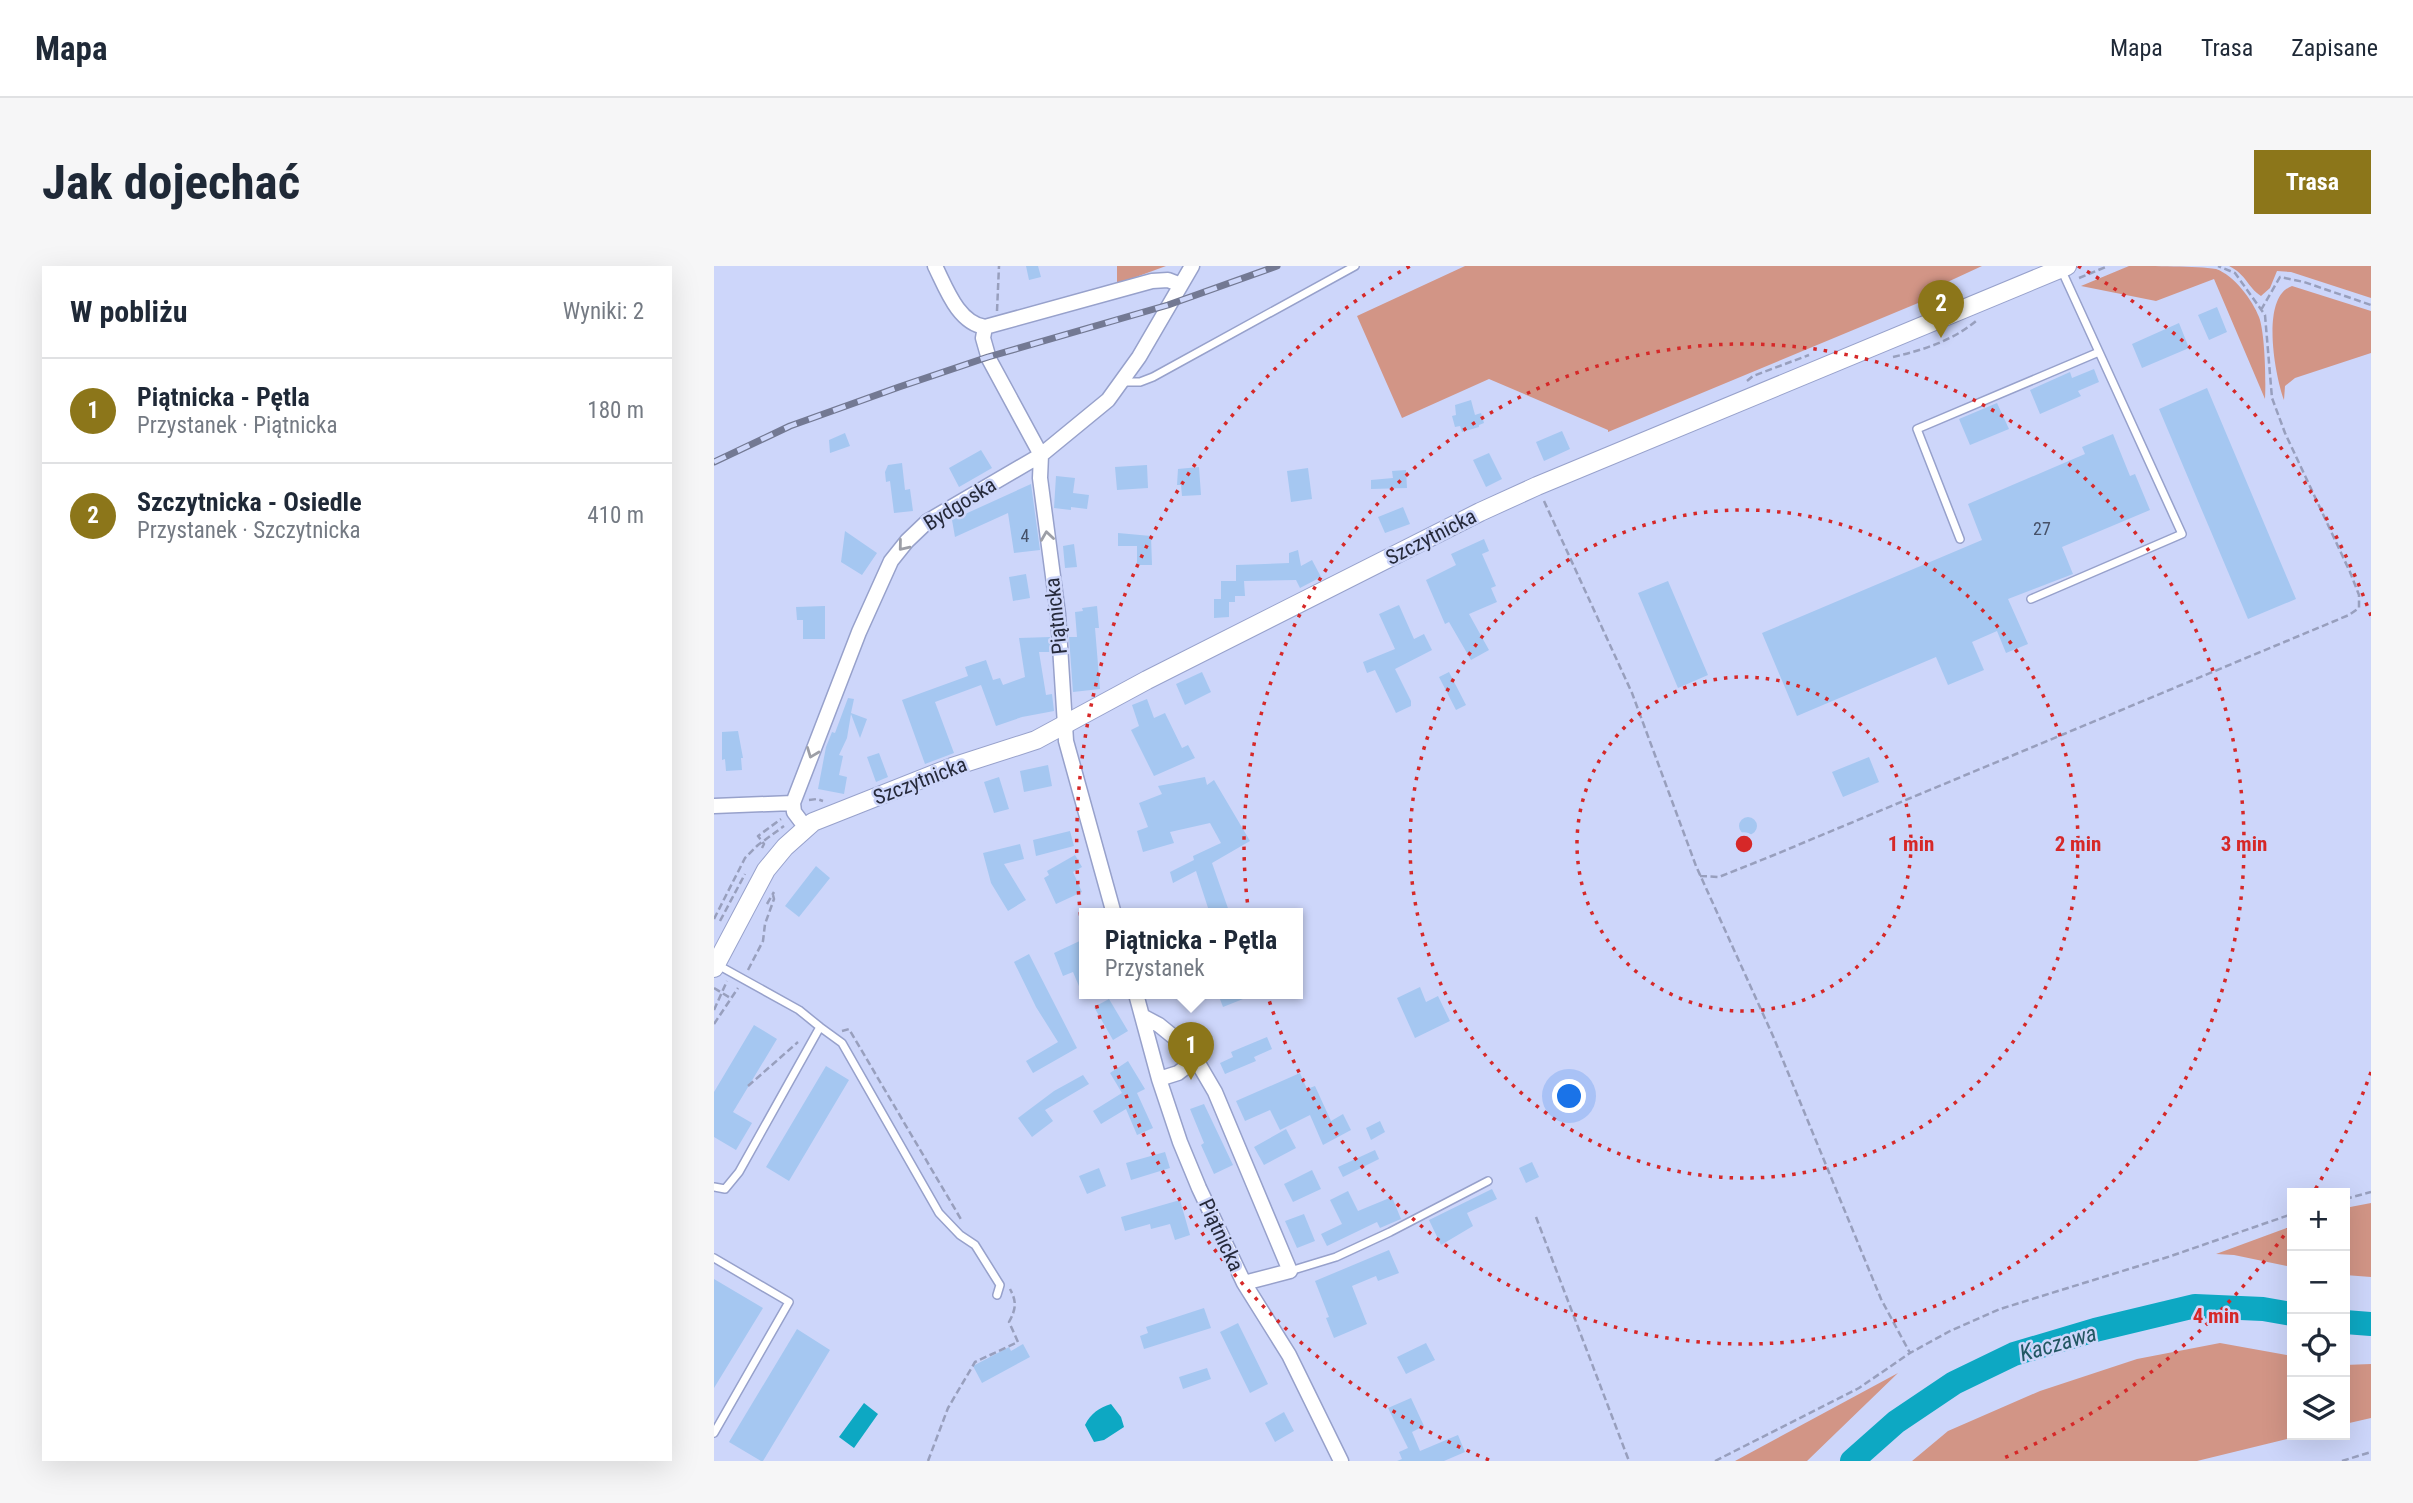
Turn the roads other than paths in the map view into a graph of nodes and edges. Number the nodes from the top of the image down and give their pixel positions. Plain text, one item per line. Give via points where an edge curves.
1 (934, 266) edge
2 (1192, 266) edge
3 (1355, 266) edge
4 (2065, 273) edge
5 (1181, 285) junction
6 (991, 326) junction
7 (2099, 352) junction
8 (1122, 382) junction
9 (1041, 456) junction
10 (1960, 540) dead end
11 (2031, 598) dead end
12 (1065, 726) junction
13 (714, 806) edge
14 (798, 816) junction
15 (1112, 908) edge
16 (715, 966) edge
17 (1137, 999) edge
18 (1142, 1016) junction
19 (820, 1027) junction
20 (1195, 1060) junction
21 (1159, 1079) junction
22 (1488, 1181) dead end
23 (714, 1187) edge
24 (714, 1258) edge
25 (1290, 1271) junction
26 (1244, 1283) junction
27 (997, 1294) dead end
28 (714, 1433) edge
29 (1341, 1461) edge

1 - 6 street via 963,316 970,323
2 - 5 street, Bydgoska
3 - 8 lane via 1153,377
4 - 7 lane
4 - 12 street, Szczytnicka via 1537,486 1147,680
5 - 6 street via 1152,281
5 - 8 street, Bydgoska
6 - 9 street, Piątnicka via 984,338 989,359
7 - 10 lane via 1917,429
7 - 11 lane via 2182,534
8 - 9 street, Bydgoska via 1108,400
12 -> 9 street, Piątnicka
9 -> 14 street, Bydgoska via 928,521 891,561 859,632
12 - 14 street, Szczytnicka via 862,804 825,816
12 - 15 street, Piątnicka
13 - 14 street
14 - 16 street, Bydgoska
16 - 19 lane via 744,978
17 - 18 street, Piątnicka
18 - 20 street via 1181,1042
18 - 21 street, Piątnicka
19 - 23 lane via 739,1172 725,1189
19 - 27 lane via 842,1042 939,1213 975,1245 1000,1285
20 - 21 street via 1178,1073
20 - 25 street via 1215,1092
21 - 26 street, Piątnicka via 1180,1142
22 - 25 lane via 1347,1252
24 - 28 lane via 789,1302
25 - 26 street
26 - 29 street, Piątnicka via 1289,1355

